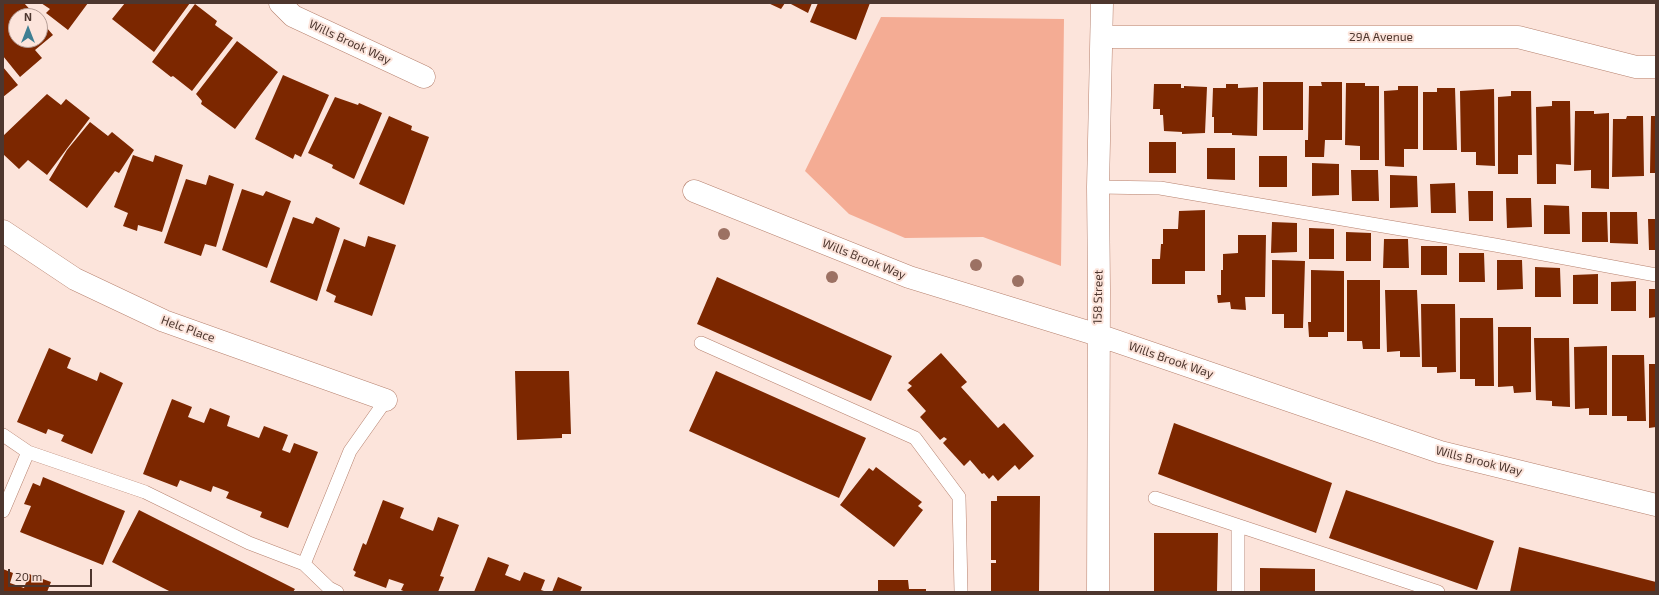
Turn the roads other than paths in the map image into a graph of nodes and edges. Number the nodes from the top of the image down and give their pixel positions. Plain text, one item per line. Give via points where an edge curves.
1 (280, 3) edge
2 (1102, 3) edge
3 (1102, 37) junction
4 (1656, 67) edge
5 (424, 77) dead end
6 (1098, 187) junction
7 (694, 191) dead end
8 (3, 231) edge
9 (1656, 275) edge
10 (1098, 335) junction
11 (701, 343) dead end
12 (386, 400) joint
13 (3, 435) edge
14 (28, 452) junction
15 (1155, 498) dead end
16 (1656, 505) edge
17 (3, 511) edge
18 (1238, 526) junction
19 (304, 564) junction
20 (336, 592) edge
21 (961, 592) edge
22 (1098, 592) edge
23 (1238, 592) edge
24 (1438, 592) edge

1 - 5 street, Wills Brook Way via 293,16
2 - 3 street, 158 Street
3 - 4 street, 29A Avenue via 1518,37 1636,67
3 - 6 street, 158 Street
6 - 9 lane via 1160,188
6 - 10 street, 158 Street
7 - 10 street, Wills Brook Way via 909,277
8 - 12 street, Helc Place via 75,279 164,321
10 - 16 street, Wills Brook Way via 1440,452
10 - 22 street, 158 Street
11 - 21 lane via 915,438 959,497
12 - 19 lane via 350,451
13 - 14 lane
14 - 17 lane
14 - 19 lane via 145,492 249,543
15 - 18 lane
18 - 23 lane
18 - 24 lane
19 - 20 lane

